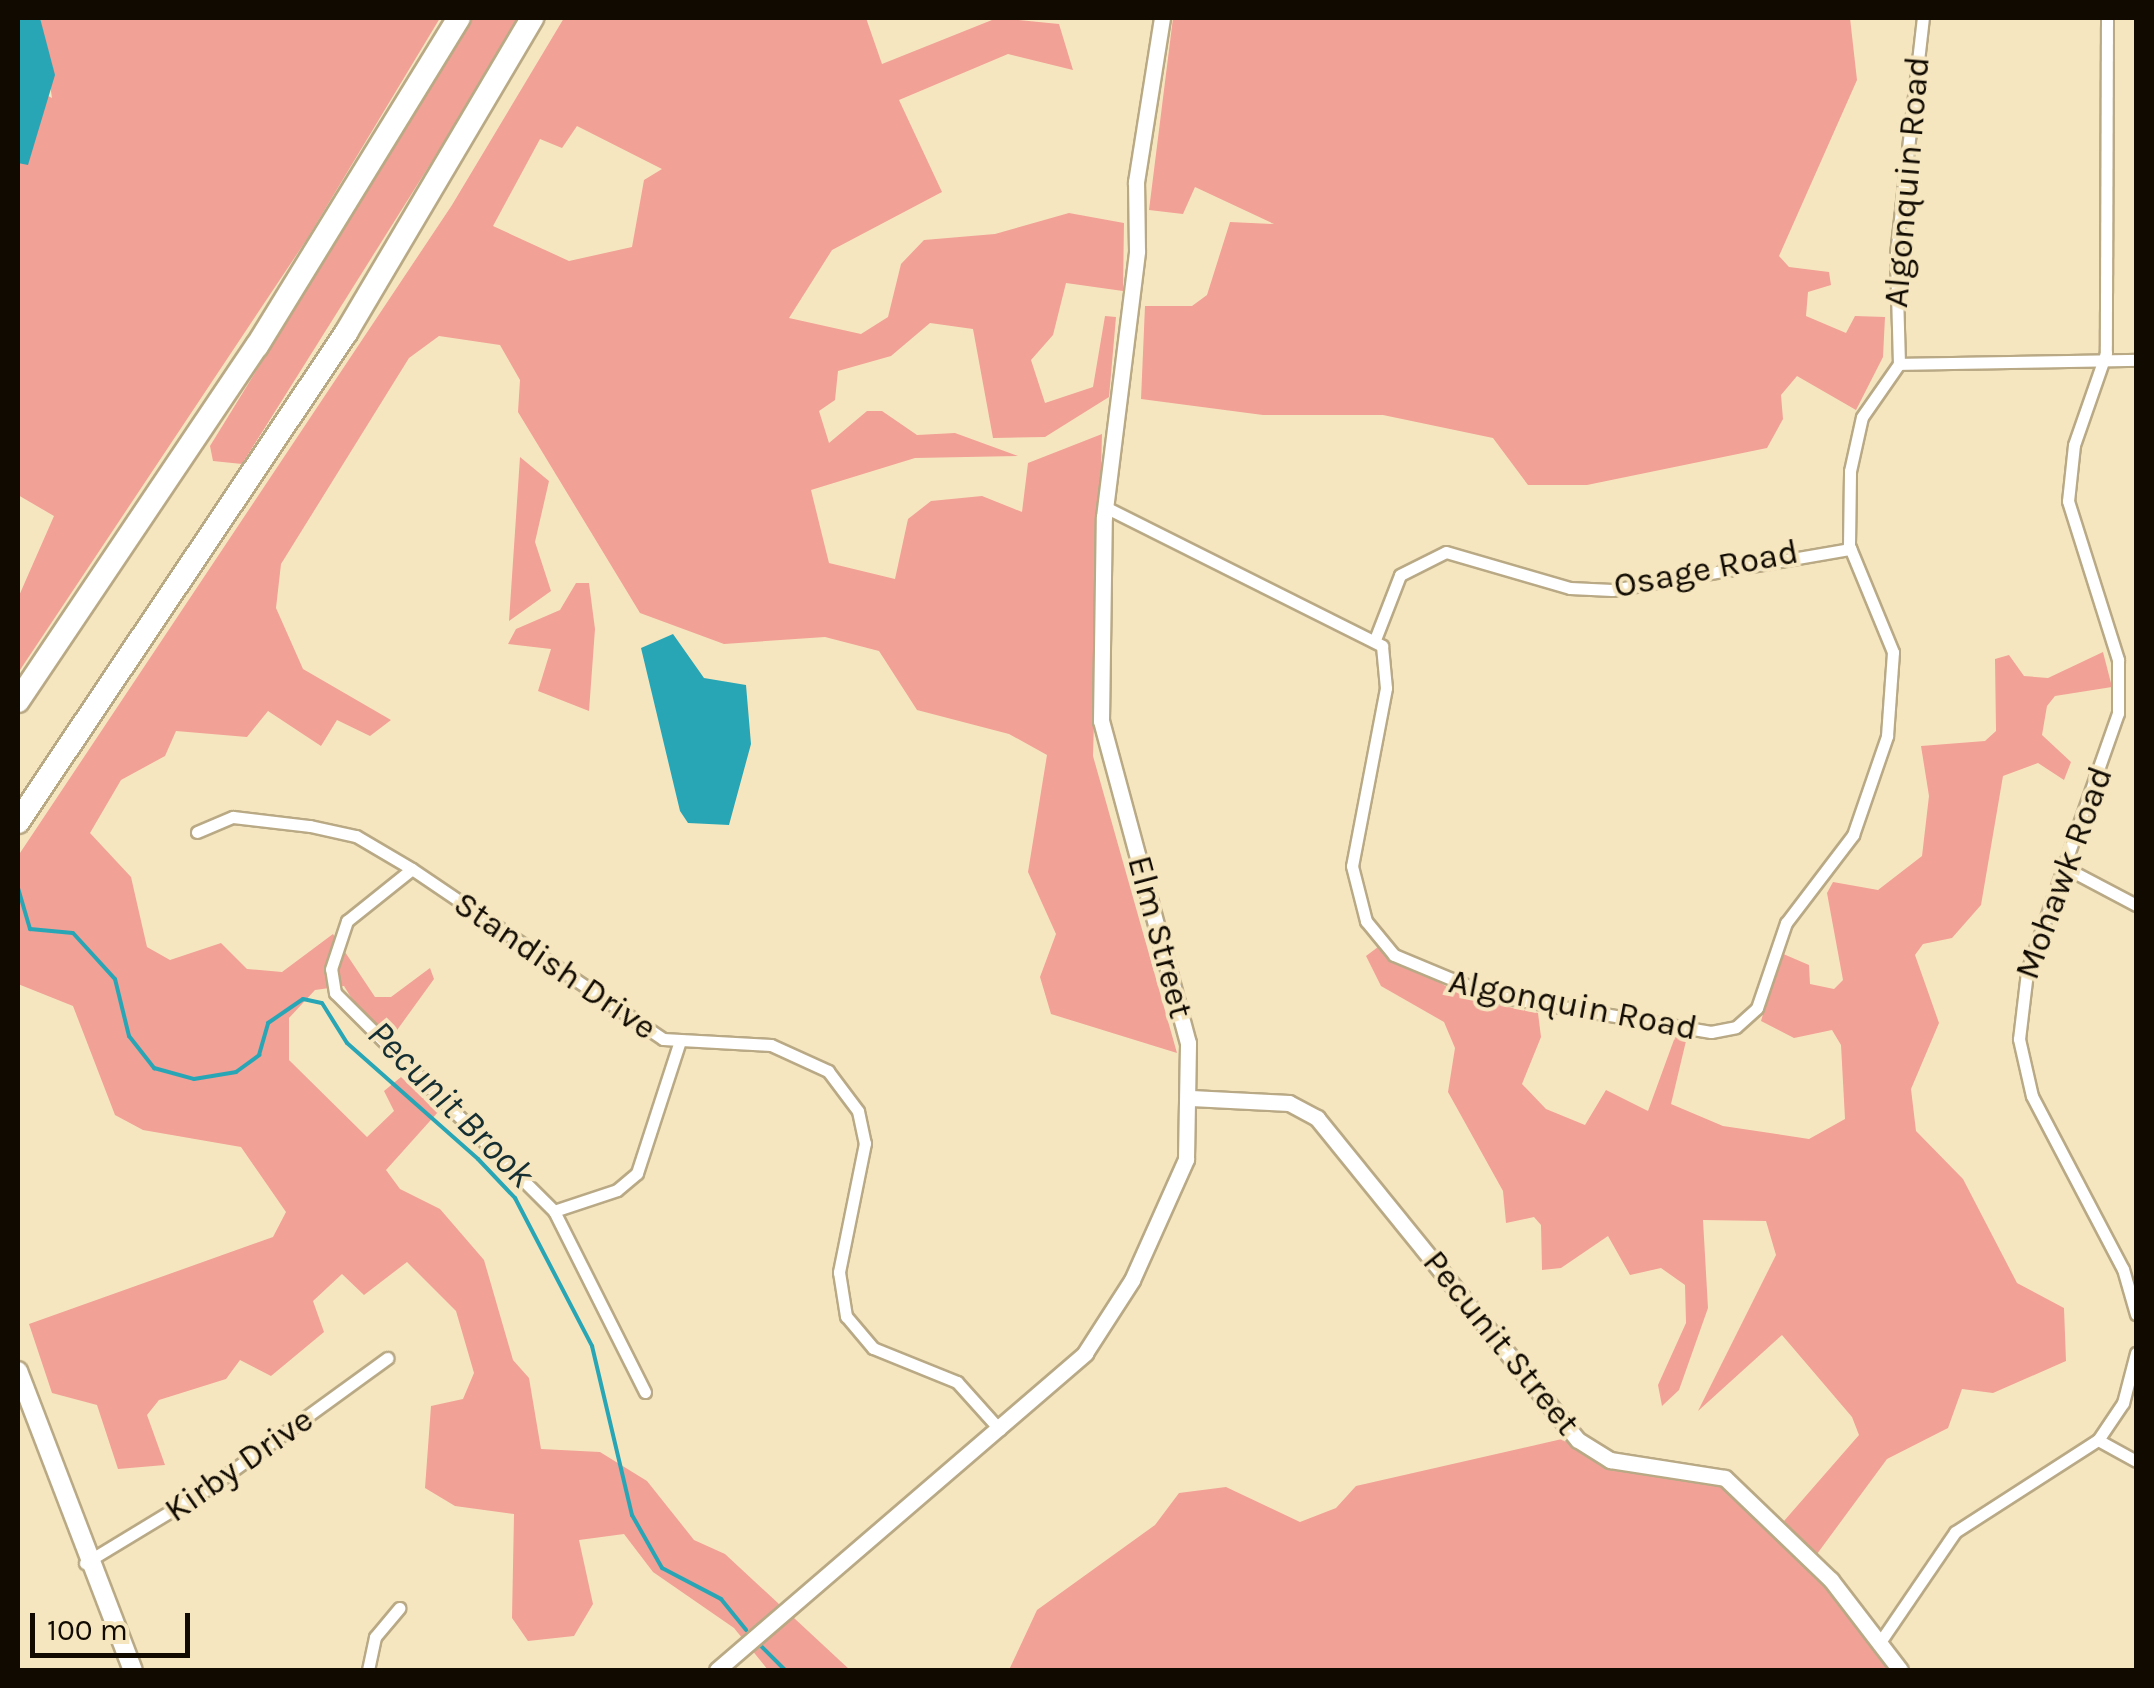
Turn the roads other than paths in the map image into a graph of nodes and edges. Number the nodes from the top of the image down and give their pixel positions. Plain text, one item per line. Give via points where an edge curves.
1 (459, 18) edge
2 (532, 18) edge
3 (1162, 18) edge
4 (1923, 18) edge
5 (2107, 18) edge
6 (2136, 360) edge
7 (2104, 362) junction
8 (1899, 364) junction
9 (1105, 506) junction
10 (1850, 549) junction
11 (1376, 636) junction
12 (18, 701) edge
13 (18, 822) edge
14 (197, 832) dead end
15 (2066, 868) junction
16 (412, 870) junction
17 (2136, 905) edge
18 (679, 1044) junction
19 (1191, 1098) junction
20 (554, 1211) junction
21 (2136, 1314) edge
22 (2136, 1354) edge
23 (387, 1358) dead end
24 (18, 1371) edge
25 (645, 1392) dead end
26 (1000, 1430) junction
27 (2098, 1440) junction
28 (2136, 1461) edge
29 (85, 1562) junction
30 (399, 1608) dead end
31 (1880, 1642) junction
32 (133, 1670) edge
33 (368, 1670) edge
34 (718, 1670) edge
35 (1900, 1670) edge

1 - 12 highway via 250,358
2 - 13 highway via 346,333
3 - 9 street, Elm Street via 1136,182 1137,251
4 - 8 street, Algonquin Road via 1896,254
5 - 7 street, Mohawk Road
6 - 7 street
7 - 8 street
7 - 15 street, Mohawk Road via 2074,445 2068,501 2118,660 2118,713
8 - 10 street, Algonquin Road via 1856,436
9 - 11 street
9 - 19 street, Elm Street via 1103,734 1174,981
10 - 11 street, Osage Road via 1612,590 1570,588 1446,552 1400,576
10 - 11 street, Algonquin Road via 1893,652 1887,736 1853,835 1786,923 1757,1008 1727,1030 1452,986 1382,944 1352,866 1386,688
14 - 16 street, Standish Drive via 233,817 310,826 356,836
15 - 17 street
15 - 21 street, Mohawk Road via 2020,998 2020,1057
16 - 18 street, Standish Drive
16 - 20 street via 347,921 331,969 335,994
18 - 20 street via 637,1173 618,1190
18 - 26 street, Standish Drive via 788,1048 840,1083 865,1144 842,1249 846,1316 873,1348 957,1382
19 - 26 street, Elm Street via 1182,1171 1117,1310 1077,1362
19 - 31 street, Pecunit Street via 1289,1103 1317,1118 1578,1440 1610,1460 1726,1478
20 - 25 street
22 - 27 street via 2123,1402
23 - 29 street, Kirby Drive via 207,1489
24 - 29 main road
26 - 34 street, Elm Street
27 - 28 street
27 - 31 street via 1955,1532
29 - 32 main road
30 - 33 street via 374,1638
31 - 35 street, Pecunit Street

